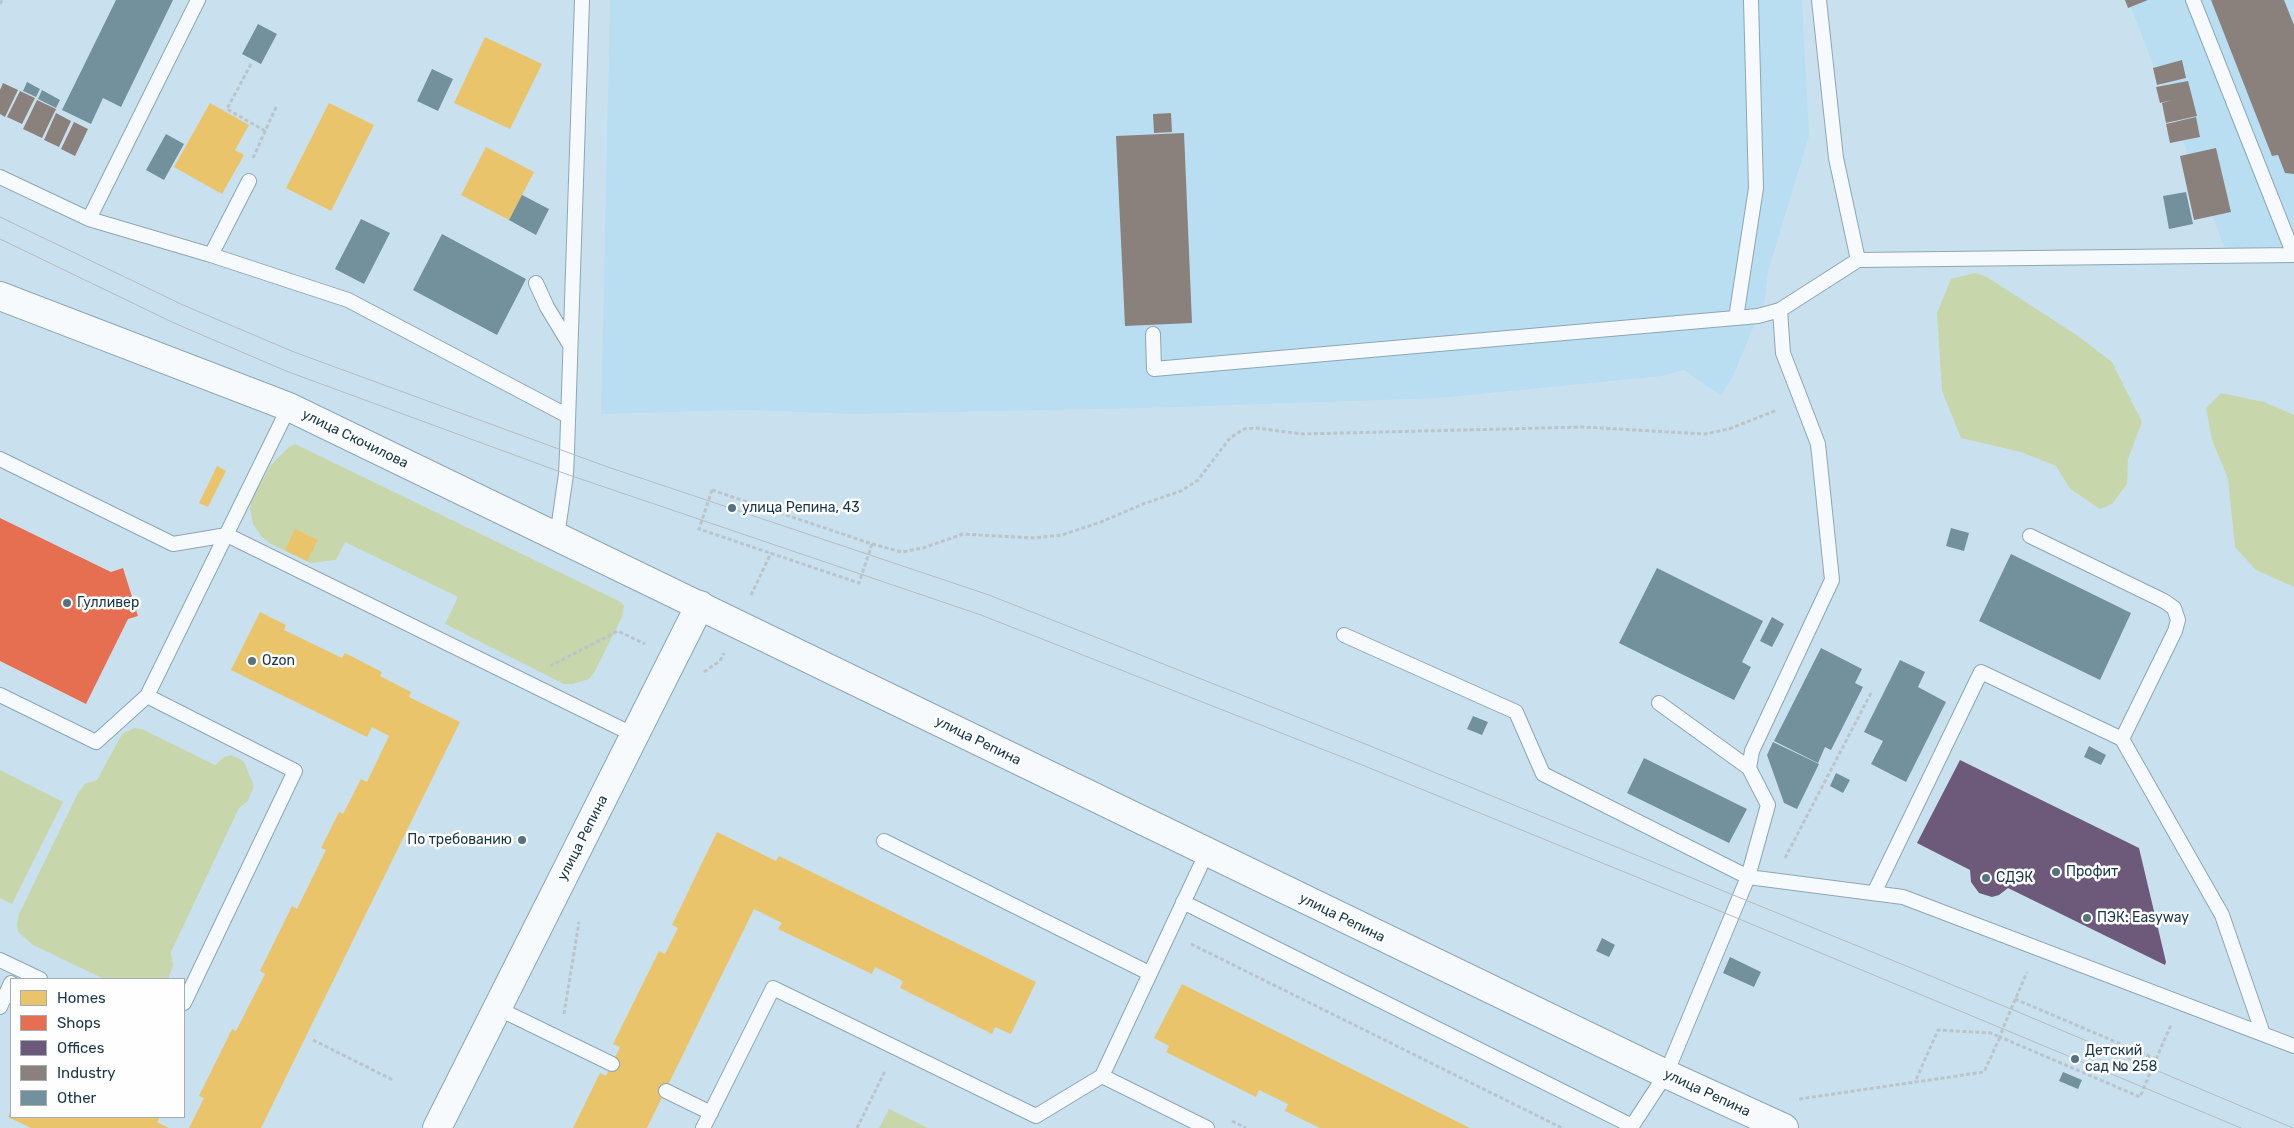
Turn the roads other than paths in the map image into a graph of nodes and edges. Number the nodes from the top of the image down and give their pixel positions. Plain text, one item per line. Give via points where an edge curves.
1 (198, 0) edge
2 (582, 0) edge
3 (1751, 0) edge
4 (1819, 0) edge
5 (2193, 0) edge
6 (0, 177) edge
7 (249, 181) road end
8 (89, 219) junction
9 (211, 255) junction
10 (2294, 256) edge
11 (1858, 260) junction
12 (536, 282) dead end
13 (0, 296) edge
14 (1780, 310) junction
15 (1736, 318) junction
16 (1153, 334) dead end
17 (570, 346) junction
18 (289, 407) junction
19 (568, 416) junction
20 (0, 459) edge
21 (227, 535) junction
22 (557, 536) junction
23 (2030, 536) dead end
24 (700, 606) junction
25 (1344, 635) dead end
26 (0, 695) edge
27 (147, 696) junction
28 (1659, 703) dead end
29 (634, 735) junction
30 (2122, 739) junction
31 (1749, 768) junction
32 (884, 841) dead end
33 (1207, 852) junction
34 (1748, 877) junction
35 (1874, 893) junction
36 (1183, 902) junction
37 (0, 960) edge
38 (1149, 973) junction
39 (16, 974) edge
40 (35, 978) edge
41 (10, 985) edge
42 (185, 1001) edge
43 (0, 1007) edge
44 (497, 1008) junction
45 (2262, 1034) junction
46 (2294, 1046) edge
47 (612, 1064) dead end
48 (1666, 1074) junction
49 (1102, 1076) junction
50 (666, 1091) dead end
51 (711, 1113) junction
52 (1777, 1125) edge
53 (437, 1128) edge
54 (703, 1128) edge
55 (1207, 1128) edge

1 - 8 lane
2 - 17 lane
3 - 15 lane via 1756,188
4 - 11 lane via 1836,158
5 - 10 lane
6 - 8 lane
7 - 9 lane
8 - 9 lane
9 - 19 lane via 348,300
10 - 11 lane
11 - 14 lane
12 - 17 lane
13 - 18 street, улица Скочилова
14 - 15 lane
14 - 31 lane via 1783,353 1818,444 1832,580 1752,751
15 - 16 lane via 1154,369
17 - 19 lane
18 - 21 lane
18 - 22 street, улица Скочилова
19 - 22 lane via 566,474
20 - 21 lane via 173,544
21 - 27 lane
21 - 29 lane
22 - 24 street, улица Скочилова
23 - 30 lane via 2174,608 2178,620 2175,631
24 - 29 street, улица Репина
24 - 33 street, улица Репина
25 - 34 lane via 1516,712 1543,774
26 - 27 lane via 96,742
27 - 42 lane via 295,771
28 - 31 lane
29 - 44 street, улица Репина
30 - 35 lane via 1981,672
30 - 45 lane via 2222,915
31 - 34 lane via 1768,805
32 - 38 lane
33 - 36 lane
33 - 48 street, улица Репина
34 - 35 lane
34 - 48 lane
35 - 45 lane via 1903,897
36 - 38 lane
36 - 48 lane via 1632,1126
37 - 39 lane
38 - 49 lane
39 - 40 lane
41 - 43 lane
44 - 47 lane
44 - 53 street, улица Репина
45 - 46 lane
48 - 52 street, улица Репина
49 - 51 lane via 1036,1116 773,988
49 - 55 lane
50 - 51 lane
51 - 54 lane

